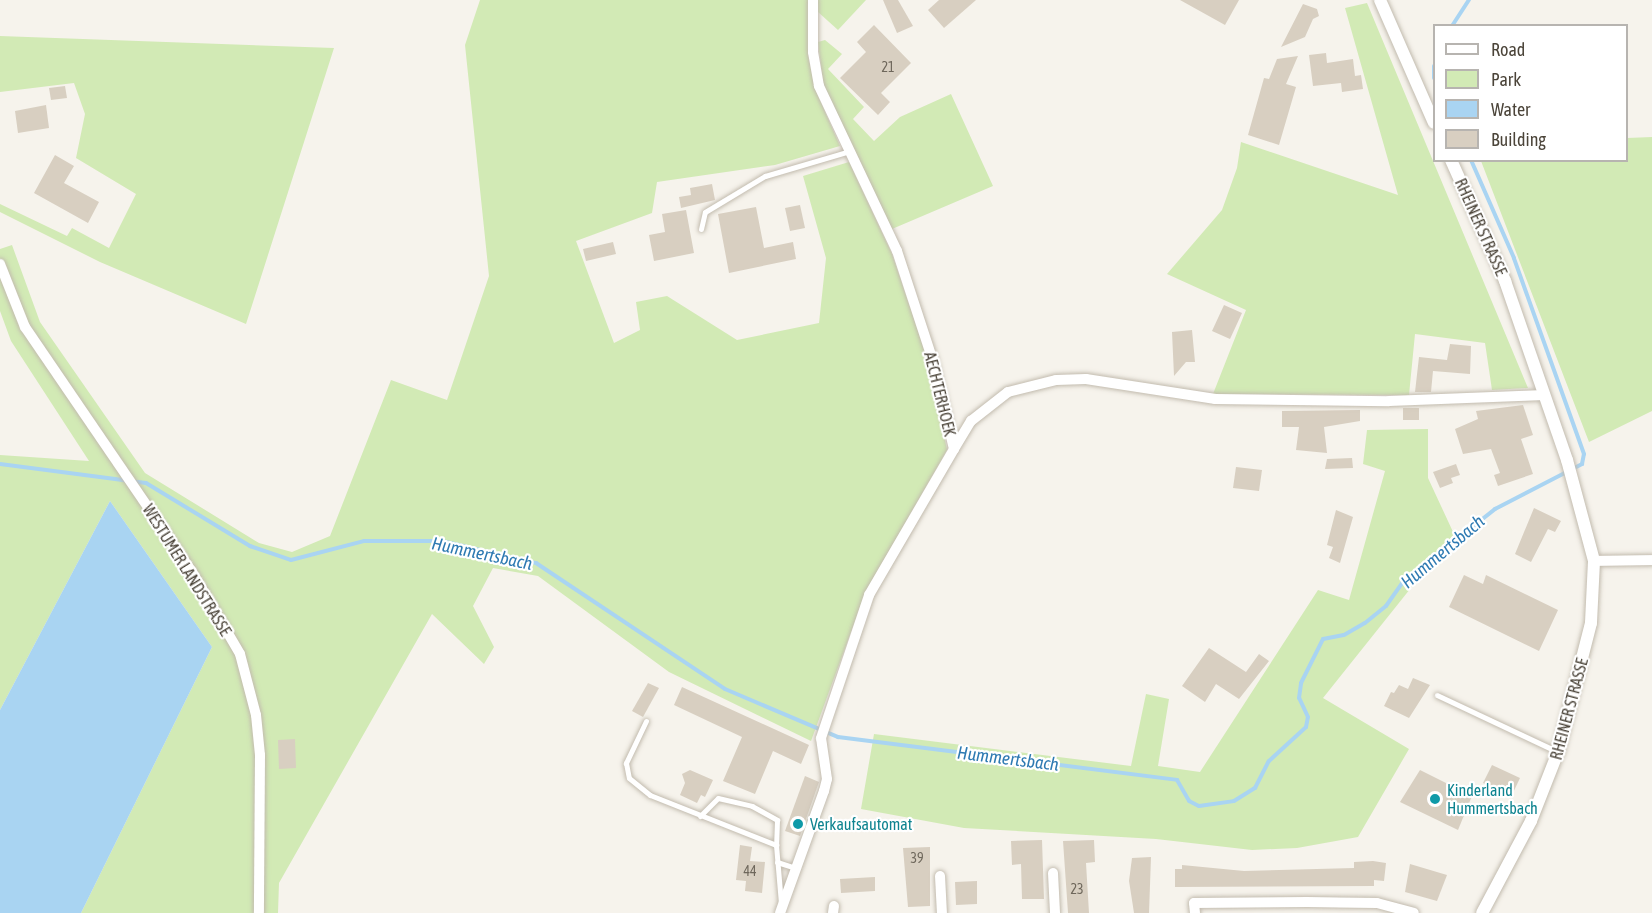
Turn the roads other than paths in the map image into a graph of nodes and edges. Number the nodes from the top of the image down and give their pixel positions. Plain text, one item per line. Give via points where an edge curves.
1 (813, 0) edge
2 (1380, 0) edge
3 (1433, 121) edge
4 (850, 151) junction
5 (1452, 162) edge
6 (701, 229) dead end
7 (0, 264) edge
8 (1545, 396) junction
9 (954, 449) junction
10 (1652, 560) edge
11 (1594, 561) junction
12 (1437, 695) dead end
13 (646, 721) dead end
14 (1558, 752) junction
15 (700, 816) junction
16 (776, 845) junction
17 (777, 862) junction
18 (796, 868) junction
19 (1053, 873) dead end
20 (940, 876) dead end
21 (1308, 908) edge
22 (781, 910) edge
23 (259, 913) edge
24 (942, 913) edge
25 (1055, 913) edge
26 (1195, 913) edge
27 (1414, 913) edge
28 (1482, 913) edge

1 - 4 street, AECHTERHOEK via 813,51 819,86
2 - 3 street
4 - 6 lane via 765,176 705,212
4 - 9 street, AECHTERHOEK via 897,251 933,361
5 - 8 street, RHEINER STRASSE via 1505,281
7 - 23 street, WESTUMER LANDSTRASSE via 25,327 191,570 240,654 256,715 260,755
8 - 9 street via 1389,401 1215,399 1086,379 1030,384 1008,392 971,421
8 - 11 street, RHEINER STRASSE
9 - 18 street, AECHTERHOEK via 869,595 825,723 821,738 827,779
10 - 11 street
11 - 14 street, RHEINER STRASSE via 1591,623
12 - 14 lane
13 - 15 lane via 628,756 629,778 650,795
14 - 28 street, RHEINER STRASSE via 1531,821
15 - 16 lane
15 - 16 lane via 718,798 752,806 777,820
16 - 17 lane
17 - 18 lane
17 - 22 lane
18 - 22 street
19 - 25 street
20 - 24 street
21 - 26 street via 1194,903
21 - 27 street via 1377,903

